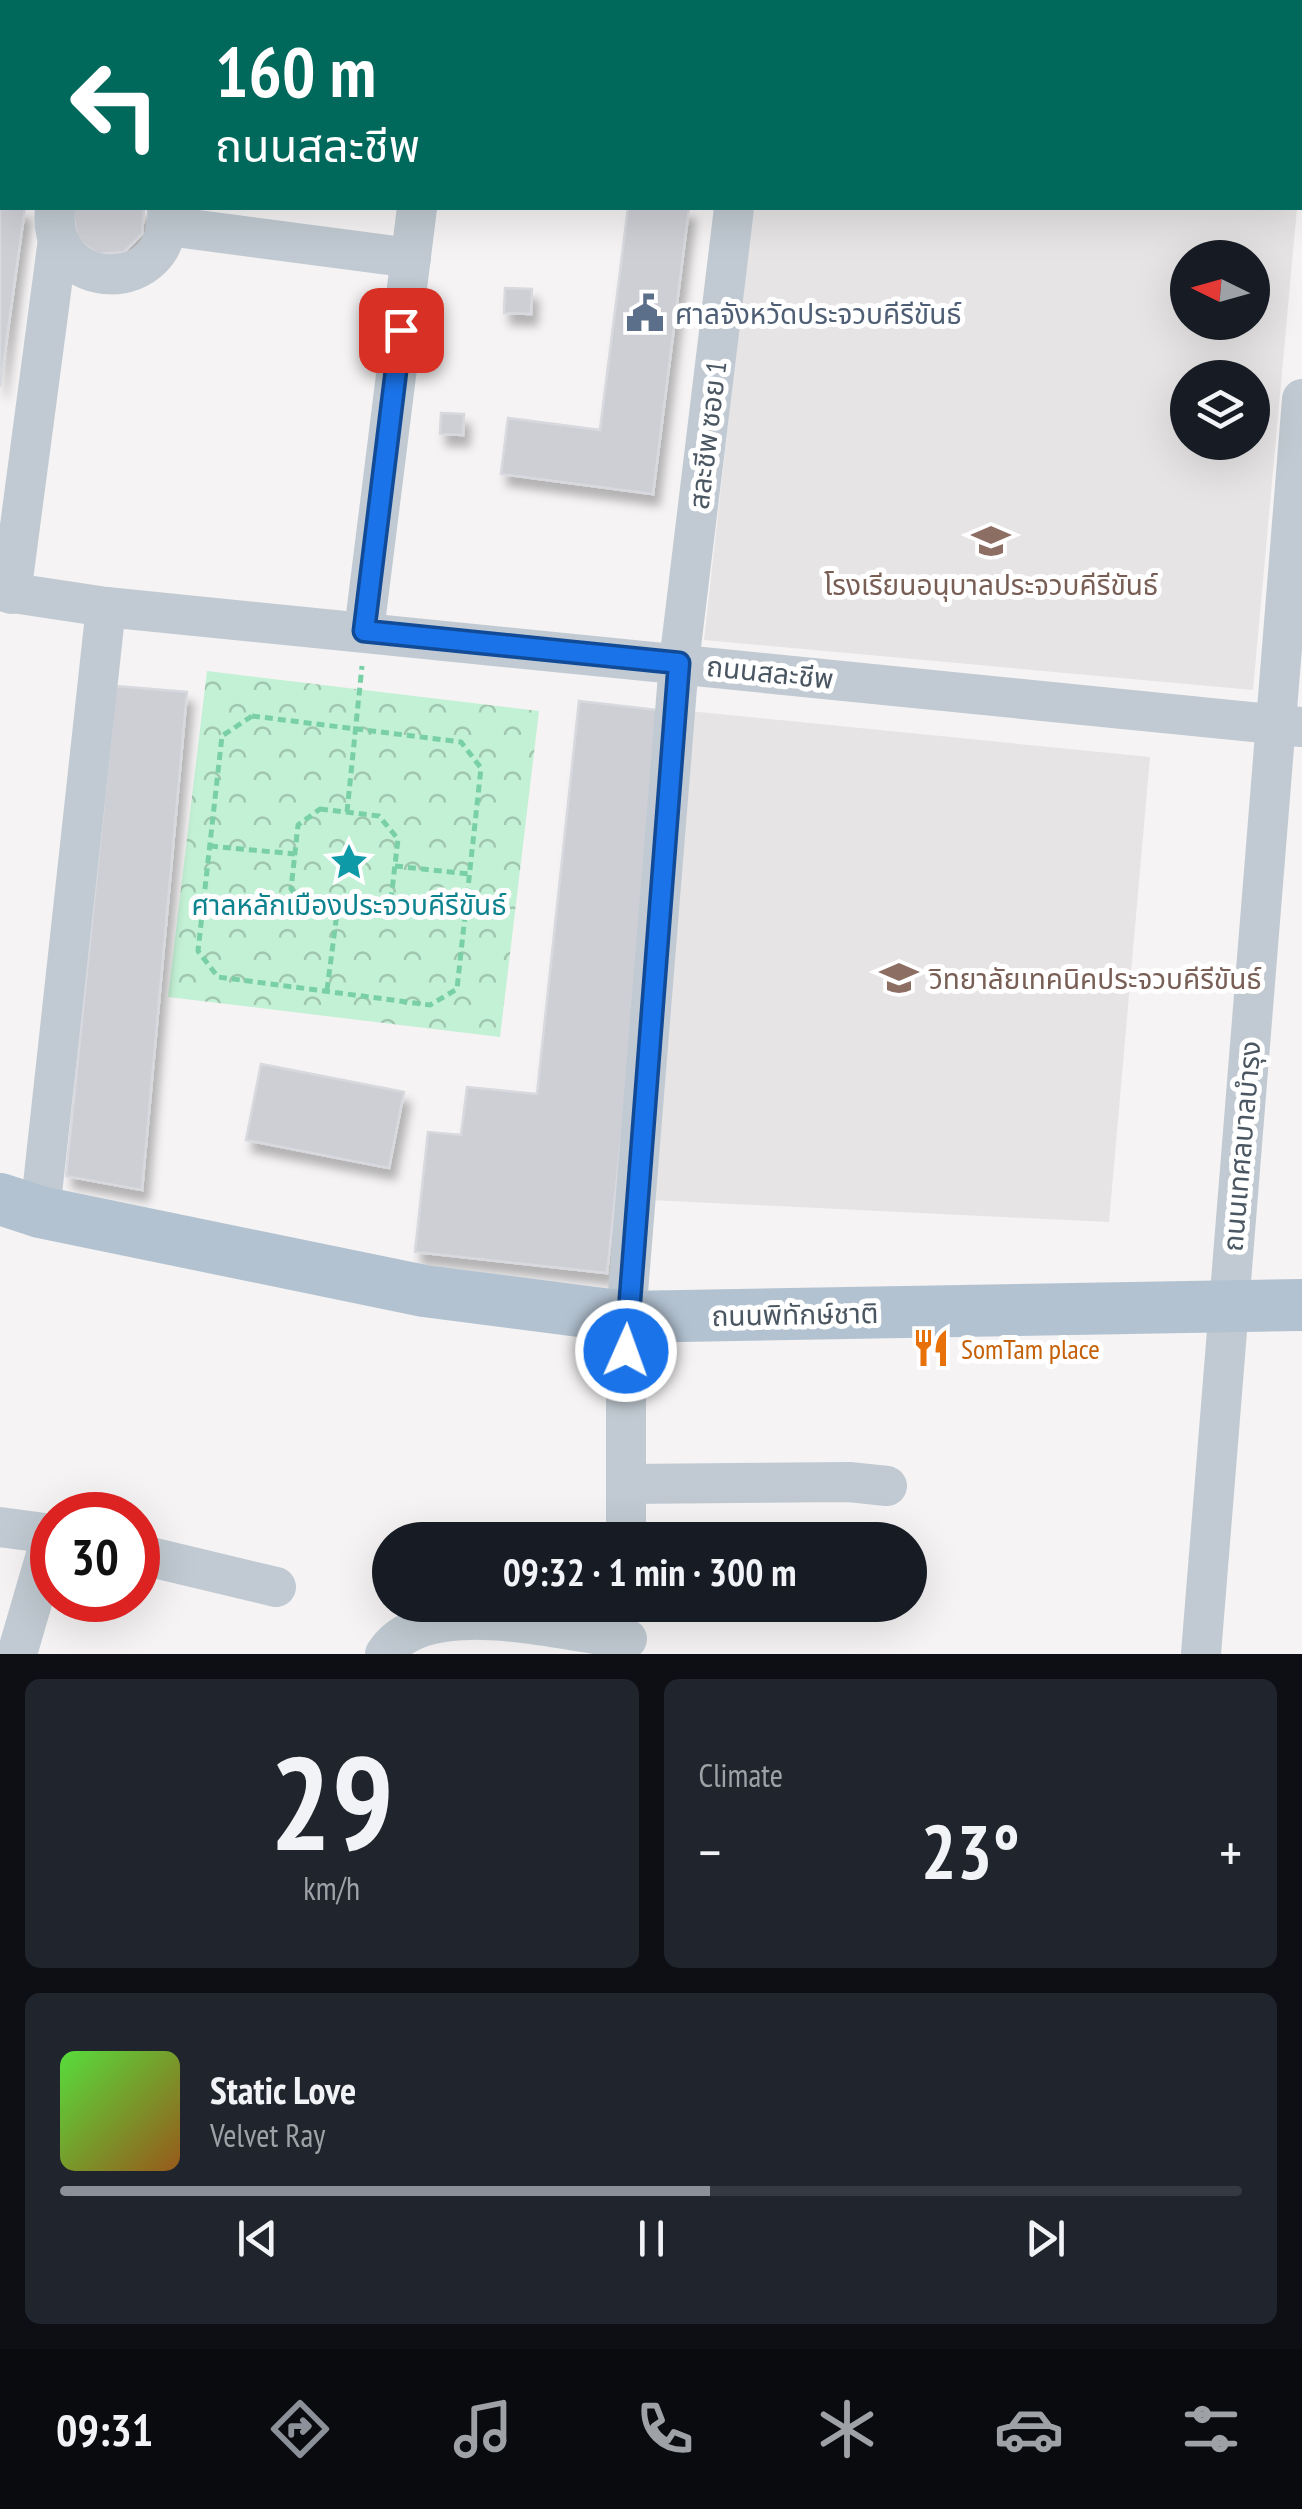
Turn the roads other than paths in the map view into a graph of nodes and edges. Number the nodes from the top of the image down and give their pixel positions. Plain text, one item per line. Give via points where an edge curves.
1 (417, 210) edge
2 (734, 210) edge
3 (167, 216) edge
4 (56, 223) edge
5 (411, 258) junction
6 (1302, 399) edge
7 (6, 592) edge
8 (106, 607) junction
9 (364, 631) junction
10 (679, 663) junction
11 (1288, 726) edge
12 (20, 1205) edge
13 (1228, 1305) junction
14 (1302, 1306) edge
15 (626, 1318) junction
16 (626, 1484) junction
17 (887, 1486) dead end
18 (626, 1522) edge
19 (0, 1528) edge
20 (30, 1531) edge
21 (160, 1559) edge
22 (276, 1587) dead end
23 (30, 1609) edge
24 (627, 1633) edge
25 (17, 1654) edge
26 (386, 1654) edge
27 (1201, 1654) edge

1 - 5 street
2 - 10 street, สละชีพ ซอย 1
3 - 4 street via 151,260 117,276 80,267
3 - 5 street
4 - 7 street
5 - 9 street
6 - 11 street, ถนนเทศลบาลบำรุง
7 - 8 street, ถนนสละชีพ
8 - 9 street, ถนนสละชีพ
8 - 12 street
9 - 10 street, ถนนสละชีพ
10 - 11 street, ถนนสละชีพ
10 - 15 street, สละชีพ ซอย 1
11 - 13 street, ถนนเทศลบาลบำรุง
12 - 15 main road, ถนนพิทักษ์ชาติ via 424,1291
13 - 14 main road, ถนนพิทักษ์ชาติ
13 - 15 main road, ถนนพิทักษ์ชาติ
13 - 27 street, ถนนเทศลบาลบำรุง
15 - 16 street, สละชีพ ซอย 1
16 - 17 street
16 - 18 street, สละชีพ ซอย 1
19 - 20 street
21 - 22 street
23 - 25 street
24 - 26 street via 458,1618 422,1625 394,1640

